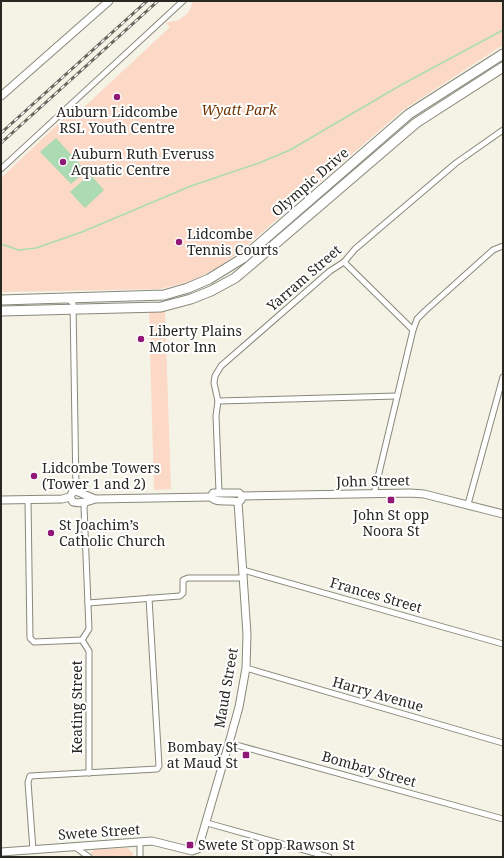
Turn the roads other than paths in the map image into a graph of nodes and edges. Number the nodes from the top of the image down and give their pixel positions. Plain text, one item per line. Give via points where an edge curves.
1 (109, 1) edge
2 (183, 1) edge
3 (503, 54) edge
4 (503, 67) edge
5 (3, 94) edge
6 (503, 130) edge
7 (1, 169) edge
8 (503, 246) edge
9 (344, 262) junction
10 (66, 298) junction
11 (1, 300) edge
12 (73, 310) junction
13 (1, 311) edge
14 (413, 330) junction
15 (503, 377) edge
16 (396, 396) junction
17 (218, 400) junction
18 (78, 492) junction
19 (219, 492) junction
20 (374, 494) junction
21 (70, 497) junction
22 (211, 497) junction
23 (94, 499) junction
24 (240, 499) junction
25 (1, 500) edge
26 (28, 500) junction
27 (78, 502) junction
28 (86, 502) junction
29 (468, 504) junction
30 (503, 514) edge
31 (243, 574) junction
32 (149, 598) junction
33 (88, 603) junction
34 (82, 640) junction
35 (503, 644) edge
36 (246, 668) junction
37 (229, 743) junction
38 (503, 743) edge
39 (89, 773) junction
40 (503, 819) edge
41 (207, 823) junction
42 (140, 842) junction
43 (76, 847) junction
44 (198, 849) joint
45 (33, 850) junction
46 (1, 852) edge
47 (89, 857) edge
48 (140, 857) edge
49 (329, 857) edge

1 - 5 street
2 - 7 street
3 - 10 highway, Olympic Drive via 409,114 249,253 224,271 188,288 164,295
4 - 12 highway, Olympic Drive via 416,123 235,278 191,299 161,307
6 - 9 street, Yarram Street via 456,163 355,249
8 - 14 street via 493,250 425,311
9 - 14 street
9 - 17 street, Yarram Street via 330,271 225,362 215,376 214,391
10 - 11 highway, Olympic Drive
10 - 12 street via 73,303
12 - 13 highway, Olympic Drive
12 - 18 street
14 - 16 street
15 - 29 street
16 - 17 street
16 - 20 street
17 - 19 street, Yarram Street via 216,416
18 - 21 street via 71,494
18 - 23 street
18 - 27 street via 81,499
19 - 22 street via 213,493
19 - 24 street via 239,493
20 - 24 street, John Street
20 - 29 street, John Street via 424,494
21 - 26 street
21 - 27 street via 73,502
22 - 23 street
22 - 24 street via 215,501
23 - 28 street
24 - 31 street, Maud Street
25 - 26 street
26 - 34 street via 30,638 34,642
27 - 28 street
28 - 33 street, Keating Street via 84,507
29 - 30 street, John Street
31 - 32 street, Frances Street via 185,578 182,581 182,595
31 - 35 street, Frances Street
31 - 36 street, Maud Street via 248,646
32 - 33 street
32 - 39 street via 159,766 157,769
33 - 34 street, Keating Street via 89,629
34 - 39 street, Keating Street via 89,651
36 - 37 street, Maud Street
36 - 38 street, Harry Avenue
37 - 40 street, Bombay Street
37 - 41 street, Maud Street
39 - 45 street via 30,776 28,782
41 - 44 street, Maud Street
41 - 49 street
42 - 43 street, Swete Street
42 - 44 street, Swete Street via 152,842 192,851
42 - 48 street
43 - 45 street, Swete Street
43 - 47 street
45 - 46 street, Swete Street

